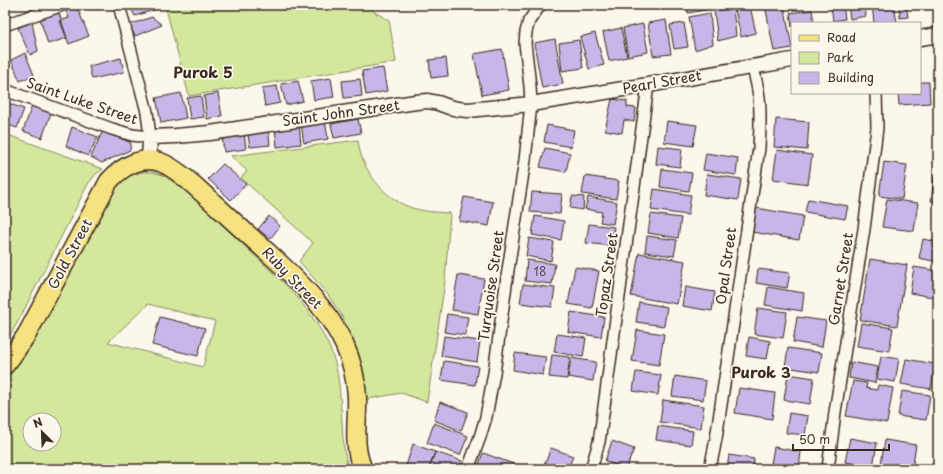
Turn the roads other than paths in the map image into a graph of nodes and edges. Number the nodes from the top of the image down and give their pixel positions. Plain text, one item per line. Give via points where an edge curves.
1 (63, 5) edge
2 (119, 5) edge
3 (540, 5) edge
4 (6, 22) edge
5 (938, 35) edge
6 (921, 38) edge
7 (791, 60) edge
8 (753, 67) junction
9 (648, 85) junction
10 (5, 90) edge
11 (876, 94) edge
12 (531, 104) junction
13 (150, 137) junction
14 (149, 161) junction
15 (5, 365) edge
16 (363, 469) edge
17 (468, 469) edge
18 (590, 469) edge
19 (710, 469) edge
20 (828, 469) edge

1 - 4 street
2 - 13 street via 147,112
3 - 12 street, Turquoise Street via 529,21 525,43
5 - 6 street
7 - 8 street, Pearl Street
8 - 9 street, Pearl Street
8 - 19 street, Opal Street via 761,113 760,136
9 - 12 street, Pearl Street
9 - 18 street, Topaz Street via 599,442
10 - 13 street, Saint Luke Street via 112,129
11 - 20 street, Garnet Street via 875,144
12 - 13 street, Saint John Street via 468,110 428,101 416,102 196,134
12 - 17 street, Turquoise Street via 494,373 486,417
13 - 14 street
14 - 15 main road, Gold Street via 136,162 126,167 109,181 27,334
14 - 16 main road, Ruby Street via 168,166 190,182 290,273 323,309 335,327 351,361 357,397 357,450

